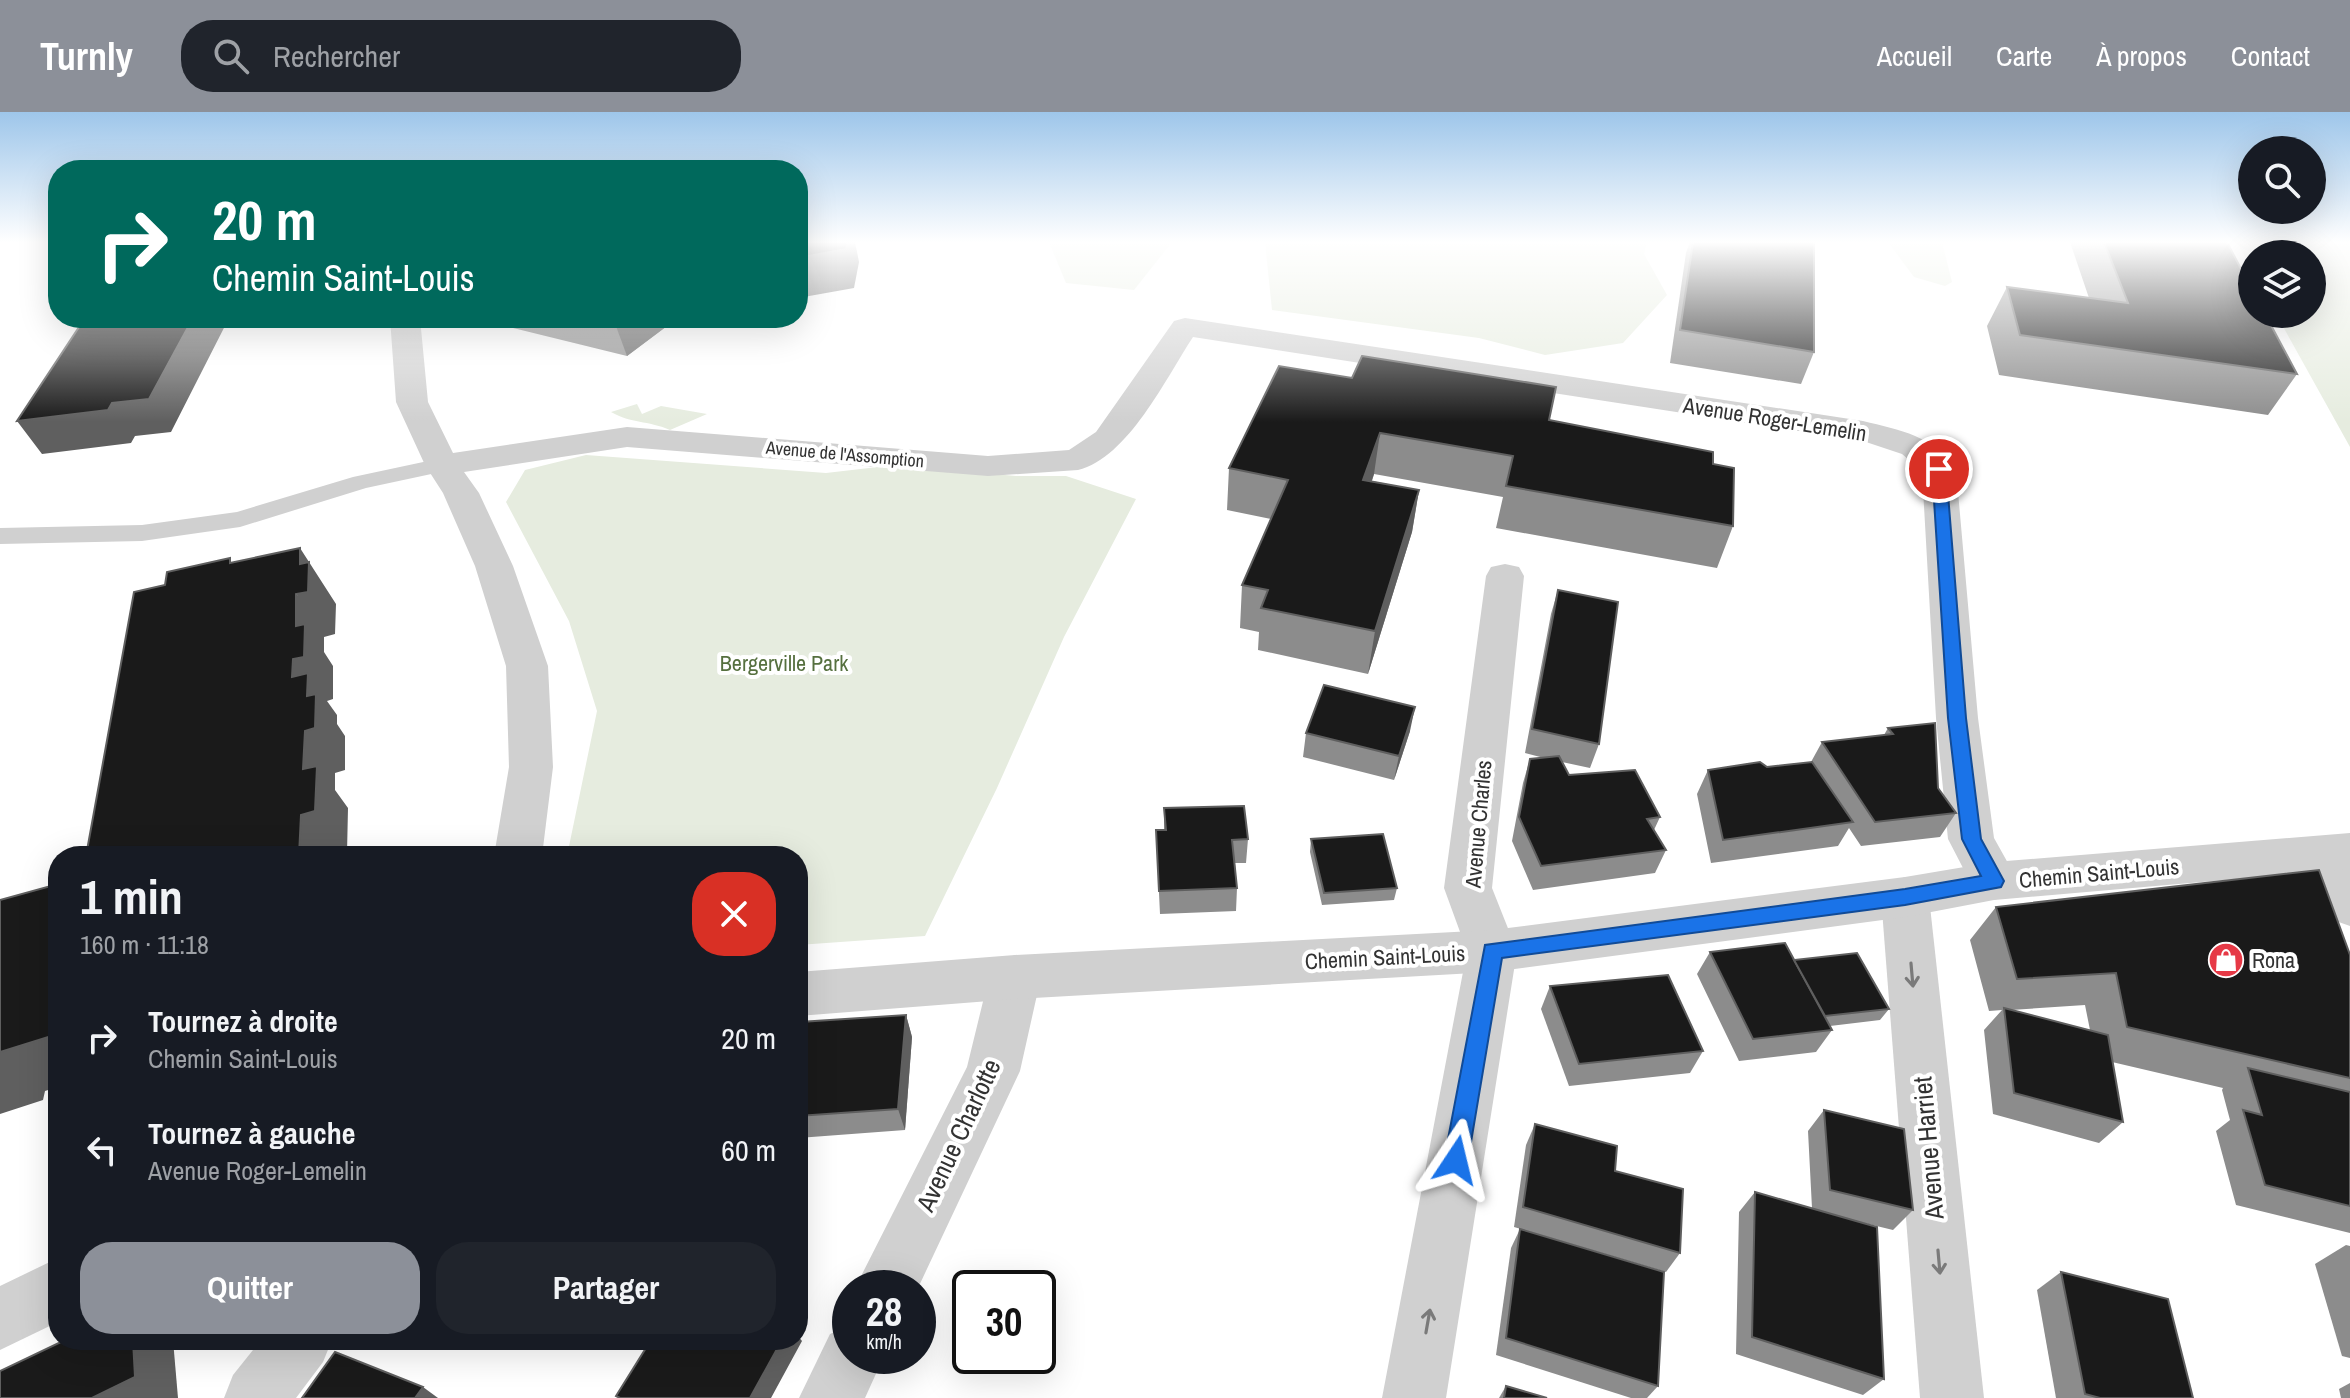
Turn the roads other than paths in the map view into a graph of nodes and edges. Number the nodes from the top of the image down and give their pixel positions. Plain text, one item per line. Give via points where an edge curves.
1 (1185, 327) joint
2 (406, 328) edge
3 (442, 465) junction
4 (0, 536) edge
5 (1505, 576) dead end
6 (519, 846) edge
7 (2340, 852) edge
8 (1994, 881) junction
9 (1905, 897) junction
10 (2350, 906) edge
11 (1492, 951) junction
12 (1015, 977) junction
13 (808, 993) edge
14 (895, 1270) edge
15 (48, 1294) edge
16 (0, 1319) edge
17 (293, 1350) edge
18 (843, 1374) edge
19 (256, 1398) edge
20 (831, 1398) edge
21 (1414, 1398) edge
22 (1952, 1398) edge

1 - 3 street, Avenue de l'Assomption via 1108,439 1078,460 988,466 627,437
1 - 8 street, Avenue Roger-Lemelin via 1863,431 1924,450 1939,469 1971,839
2 - 3 street via 412,402
3 - 4 lane via 361,482 240,519 142,533
3 - 6 street via 461,493 494,566 527,666 531,767
5 - 11 street, Avenue Charles via 1468,888
7 - 8 street, Chemin Saint-Louis
7 - 10 street
8 - 9 street, Chemin Saint-Louis
9 - 11 street, Chemin Saint-Louis
9 -> 22 street, Avenue Harriet
11 - 12 street, Chemin Saint-Louis
21 -> 11 street
12 - 13 street, Chemin Saint-Louis
12 - 14 street, Avenue Charlotte via 993,1071
15 - 16 street
17 - 19 street
18 - 20 street

